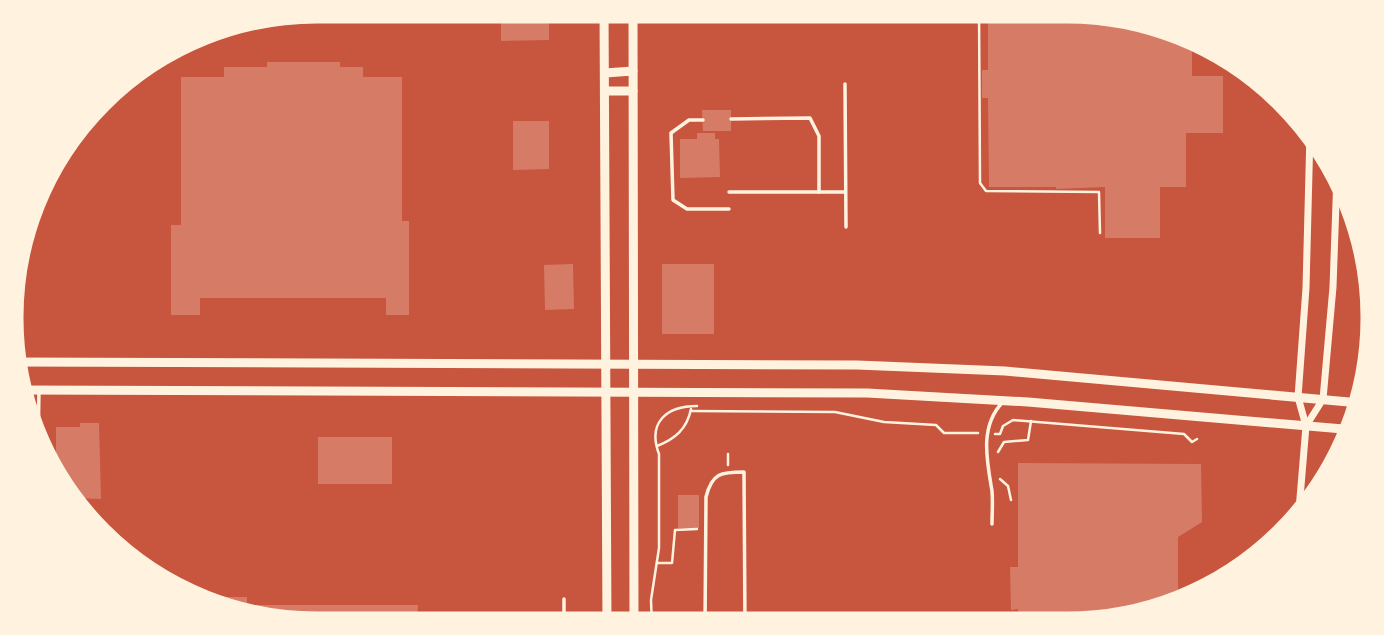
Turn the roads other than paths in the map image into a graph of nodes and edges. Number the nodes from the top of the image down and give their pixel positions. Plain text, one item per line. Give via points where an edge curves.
1 (604, 19) edge
2 (633, 19) edge
3 (633, 71) junction
4 (606, 73) junction
5 (845, 84) dead end
6 (606, 91) junction
7 (633, 92) junction
8 (731, 119) dead end
9 (703, 120) dead end
10 (1310, 146) edge
11 (1336, 191) edge
12 (729, 192) dead end
13 (819, 192) junction
14 (845, 192) junction
15 (729, 209) dead end
16 (846, 227) dead end
17 (23, 362) edge
18 (605, 363) junction
19 (634, 363) junction
20 (28, 390) edge
21 (39, 390) junction
22 (605, 391) junction
23 (634, 391) junction
24 (1298, 397) junction
25 (1323, 399) junction
26 (1005, 400) junction
27 (1353, 402) edge
28 (38, 422) edge
29 (1306, 426) junction
30 (1343, 429) edge
31 (1300, 503) edge
32 (992, 524) dead end
33 (564, 599) dead end
34 (564, 616) edge
35 (607, 616) edge
36 (634, 616) edge
37 (705, 616) edge
38 (745, 616) edge

1 - 4 street
2 - 3 street
3 - 4 street
3 - 7 street
4 - 6 street
5 - 14 lane
6 - 7 street
6 - 18 street
7 - 19 street
8 - 13 lane via 810,118 819,136
9 - 15 lane via 689,120 671,133 673,200 687,209
10 - 24 street
11 - 25 street
12 - 13 lane
13 - 14 lane
14 - 16 lane
17 - 18 street
18 - 19 street
18 - 22 street
19 - 23 street
19 - 24 street via 966,369
20 - 21 street
21 - 22 street
21 - 28 lane
22 - 23 street
22 - 35 street
23 - 26 street via 836,392
23 - 36 street
24 - 25 street
24 - 29 street
25 - 27 street
25 - 29 street
26 - 29 street
26 - 32 lane via 994,411 986,450
29 - 30 street
29 - 31 street
33 - 34 lane
37 - 38 lane via 709,485 724,472 744,472

